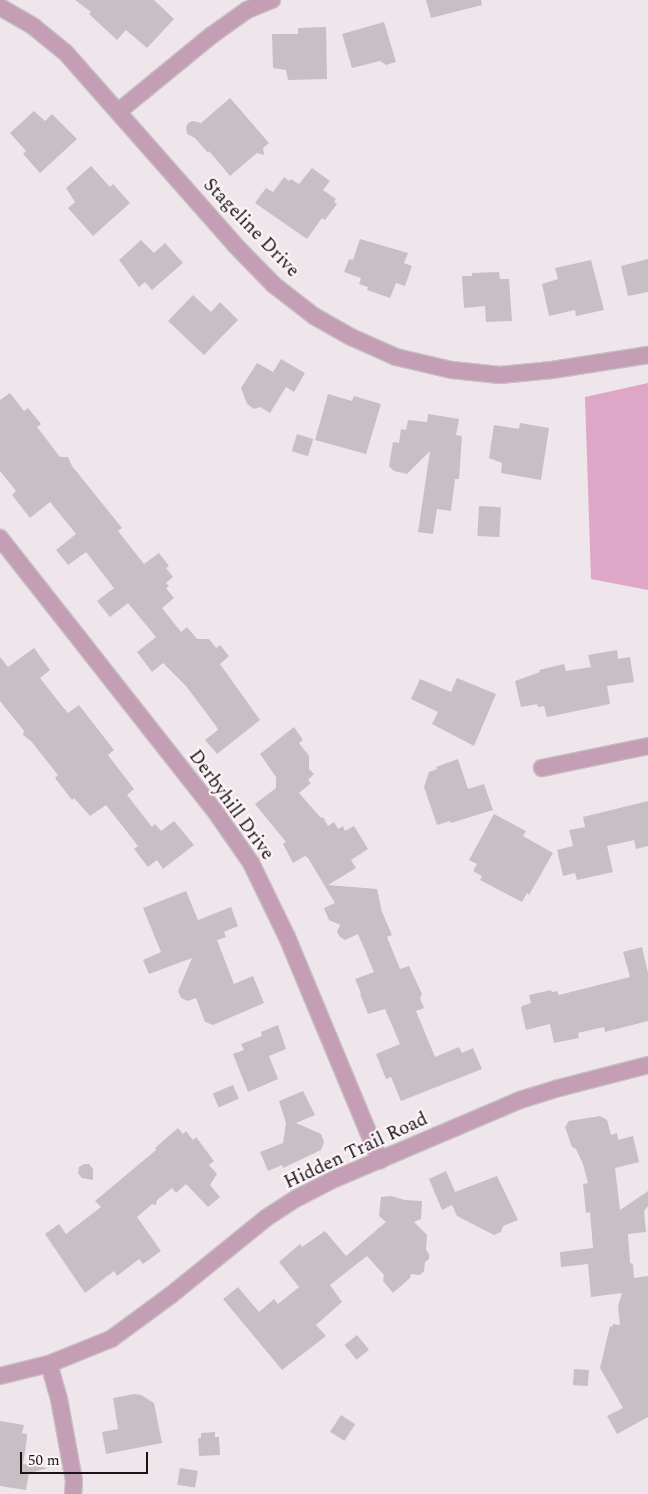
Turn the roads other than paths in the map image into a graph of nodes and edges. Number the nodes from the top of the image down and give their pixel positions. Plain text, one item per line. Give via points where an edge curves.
1 (272, 0) edge
2 (0, 7) edge
3 (119, 111) junction
4 (648, 355) edge
5 (0, 538) edge
6 (648, 746) edge
7 (542, 768) dead end
8 (648, 1065) edge
9 (380, 1160) junction
10 (49, 1364) junction
11 (0, 1376) edge
12 (73, 1494) edge

1 - 3 street via 247,10 212,35
2 - 3 street, Stageline Drive via 34,27 65,52
3 - 4 street, Stageline Drive via 234,244 274,285 314,316 351,337 396,357 452,370 500,374 552,370
5 - 9 street, Derbyhill Drive via 217,814 251,863 287,937
6 - 7 street
8 - 9 street, Hidden Trail Road via 520,1100
9 - 10 street, Hidden Trail Road via 330,1181 266,1218 111,1339
10 - 11 street, Hidden Trail Road
10 - 12 street via 59,1399 74,1481

